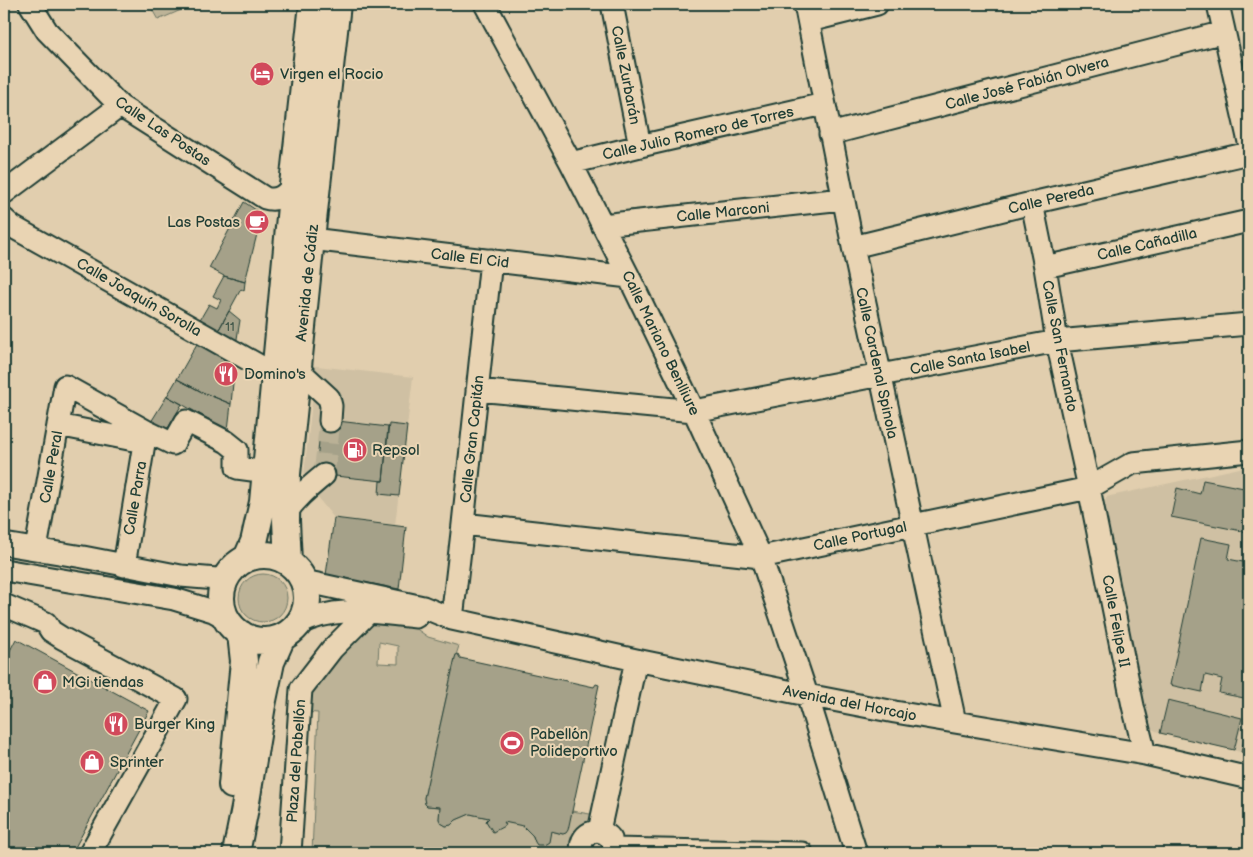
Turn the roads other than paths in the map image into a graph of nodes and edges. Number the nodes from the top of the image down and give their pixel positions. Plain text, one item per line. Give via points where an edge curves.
1 (30, 4) edge
2 (313, 4) edge
3 (337, 4) edge
4 (485, 4) edge
5 (612, 4) edge
6 (877, 4) edge
7 (1218, 4) edge
8 (807, 12) edge
9 (1224, 32) junction
10 (824, 104) junction
11 (120, 106) junction
12 (830, 134) junction
13 (1249, 142) edge
14 (640, 146) junction
15 (1249, 153) edge
16 (571, 163) junction
17 (292, 185) junction
18 (4, 193) edge
19 (843, 199) junction
20 (1032, 203) junction
21 (4, 220) edge
22 (1249, 221) edge
23 (602, 225) junction
24 (311, 239) junction
25 (852, 247) junction
26 (491, 260) junction
27 (1045, 267) junction
28 (629, 277) junction
29 (1249, 324) edge
30 (1057, 341) junction
31 (299, 363) junction
32 (274, 374) junction
33 (880, 375) junction
34 (477, 390) junction
35 (694, 411) junction
36 (330, 421) tunnel mouth
37 (58, 425) junction
38 (145, 436) junction
39 (1249, 451) edge
40 (252, 470) dead end
41 (324, 475) tunnel mouth
42 (1089, 488) junction
43 (286, 513) junction
44 (463, 524) junction
45 (912, 525) junction
46 (4, 544) edge
47 (36, 549) junction
48 (761, 557) junction
49 (247, 558) junction
50 (124, 566) junction
51 (13, 572) edge
52 (296, 572) junction
53 (226, 577) junction
54 (4, 600) edge
55 (4, 605) edge
56 (369, 612) junction
57 (452, 619) junction
58 (233, 626) junction
59 (296, 627) junction
60 (332, 649) junction
61 (636, 660) junction
62 (807, 695) junction
63 (955, 722) junction
64 (1145, 754) junction
65 (1249, 778) edge
66 (600, 832) junction
67 (613, 851) edge
68 (90, 853) edge
69 (229, 853) edge
70 (236, 853) edge
71 (290, 853) edge
72 (582, 853) edge
73 (802, 853) edge
74 (856, 853) edge

1 - 11 street, Calle Las Postas via 47,31
2 - 17 main road, Avenida de Cádiz
3 - 24 main road, Avenida de Cádiz
4 - 16 street, Calle Mariano Benlliure
5 - 14 street, Calle Zurbarán
6 - 8 street
7 - 9 street
8 - 10 street, Calle Cardenal Spinola
9 - 12 street, Calle José Fabián Olvera
9 - 13 street
10 - 12 street, Calle Cardenal Spinola
10 - 14 street, Calle Julio Romero de Torres
11 - 17 street, Calle Las Postas via 265,198 278,198
11 - 18 street
12 - 19 street, Calle Cardenal Spinola
14 - 16 street, Calle Julio Romero de Torres
15 - 20 street, Calle Pereda
16 - 23 street, Calle Mariano Benlliure
17 - 32 main road, Avenida de Cádiz
19 - 23 street, Calle Marconi
19 - 25 street, Calle Cardenal Spinola
20 - 25 street, Calle Pereda
20 - 27 street, Calle San Fernando
21 - 32 street, Calle Joaquín Sorolla
22 - 27 street, Calle Cañadilla
23 - 28 street, Calle Mariano Benlliure
24 - 26 street, Calle El Cid
24 - 31 main road, Avenida de Cádiz
25 - 33 street, Calle Cardenal Spinola
26 - 28 street, Calle El Cid
26 - 34 street, Calle Gran Capitán
27 - 30 street, Calle San Fernando
28 - 35 street, Calle Mariano Benlliure
29 - 30 street, Calle Santa Isabel
30 - 33 street, Calle Santa Isabel
30 - 42 street, Calle San Fernando
31 - 36 street via 304,376 329,398
31 - 43 main road, Avenida de Cádiz
32 - 49 main road, Avenida de Cádiz via 262,510
33 - 35 street, Calle Santa Isabel
33 - 45 street, Calle Cardenal Spinola
34 - 35 street, Calle Santa Isabel
34 - 44 street, Calle Gran Capitán
35 - 48 street, Calle Mariano Benlliure
37 - 38 street
37 - 38 street, Calle Peral via 65,386
37 - 47 street, Calle Peral
38 - 40 street via 173,444 186,422 227,442 237,450 237,468
38 - 50 street, Calle Parra
39 - 42 street, Calle Portugal via 1133,463
41 - 43 street via 292,503
42 - 45 street, Calle Portugal
42 - 64 street, Calle Felipe II
43 - 52 main road, Avenida de Cádiz
44 - 48 street, Calle Portugal
44 - 57 street, Calle Gran Capitán
45 - 48 street, Calle Portugal
45 - 63 street, Calle Cardenal Spinola
46 - 47 street
47 - 50 street
48 - 62 street, Calle Mariano Benlliure
49 - 52 main road via 259,555 279,557
49 - 53 main road
50 - 53 street via 194,578
51 - 54 street via 12,584
51 - 58 street via 174,599 213,611
52 - 57 street, Avenida del Horcajo via 423,607
52 - 59 main road via 307,592 307,602
53 - 58 main road via 221,599 223,610
55 - 68 street via 46,623 62,638 176,699
56 - 57 street, Avenida del Horcajo
56 - 59 street, Avenida del Horcajo via 340,611 320,615
56 - 60 street, Plaza del Pabellón
57 - 61 street, Avenida del Horcajo
58 - 59 main road via 249,638 258,640 270,640
58 - 69 main road via 244,661 230,805
59 - 60 street via 320,622 328,628
59 - 70 main road via 271,662
60 - 71 street, Plaza del Pabellón via 301,689
61 - 62 street, Avenida del Horcajo
61 - 66 street
62 - 63 street, Avenida del Horcajo
62 - 74 street, Calle Mariano Benlliure
63 - 64 street, Avenida del Horcajo
64 - 65 street, Avenida del Horcajo
66 - 67 street via 608,835
66 - 72 street via 590,833 582,840
67 - 73 street

